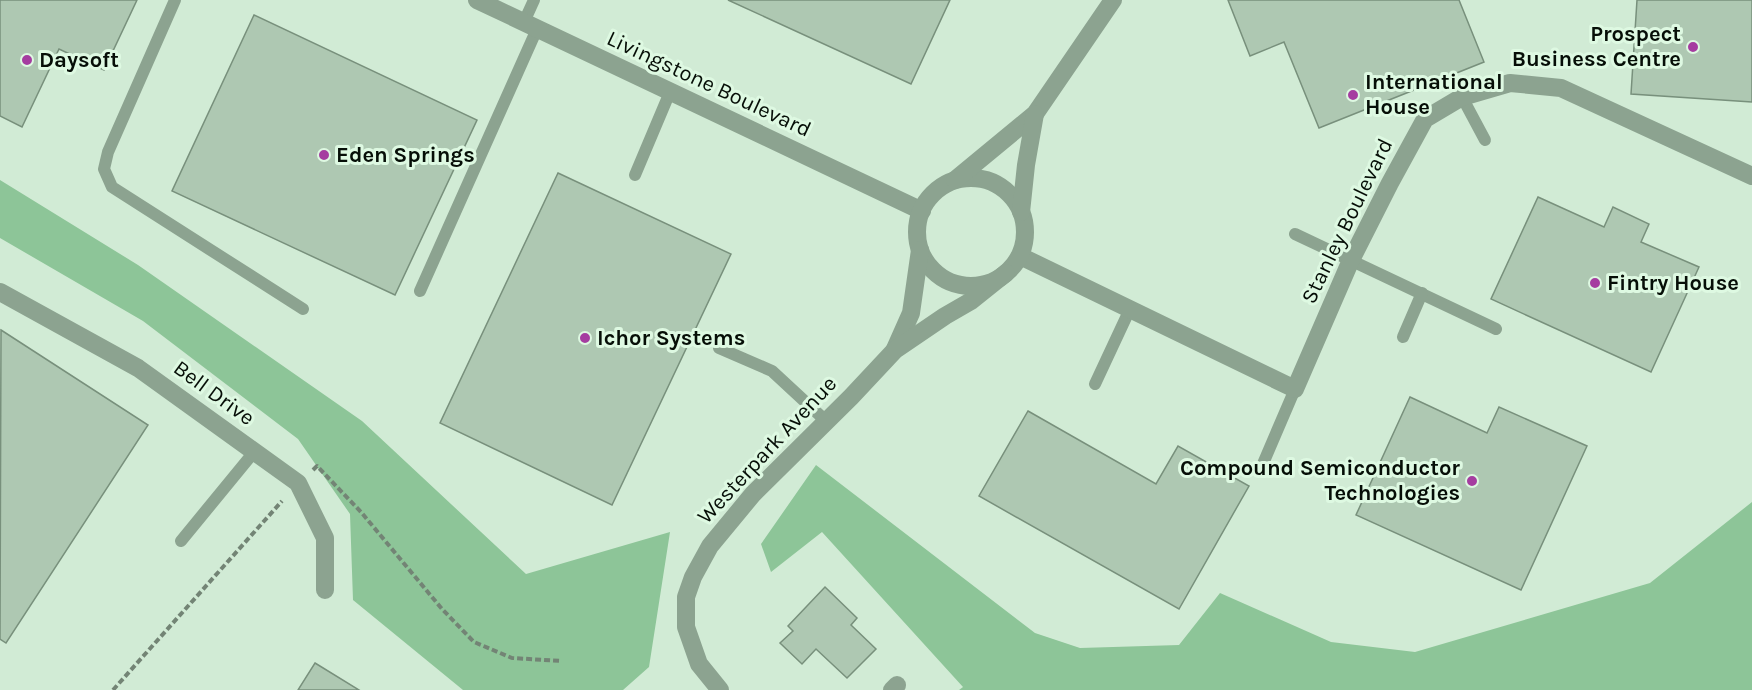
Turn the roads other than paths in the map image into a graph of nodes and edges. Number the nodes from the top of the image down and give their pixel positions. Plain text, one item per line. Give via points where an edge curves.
1 (175, 0) edge
2 (477, 0) edge
3 (534, 0) edge
4 (1113, 0) edge
5 (530, 26) junction
6 (670, 92) junction
7 (1462, 97) junction
8 (1035, 114) junction
9 (1485, 140) dead end
10 (635, 175) dead end
11 (1752, 176) edge
12 (953, 181) junction
13 (922, 211) junction
14 (1022, 212) junction
15 (1295, 234) dead end
16 (920, 250) junction
17 (1020, 256) junction
18 (1351, 260) junction
19 (1006, 273) junction
20 (420, 291) dead end
21 (0, 292) edge
22 (1422, 293) junction
23 (303, 309) dead end
24 (1131, 309) junction
25 (1496, 329) dead end
26 (1403, 337) dead end
27 (720, 348) dead end
28 (895, 350) junction
29 (1095, 384) dead end
30 (1295, 389) junction
31 (826, 421) junction
32 (254, 452) junction
33 (1262, 466) dead end
34 (182, 541) dead end
35 (325, 590) dead end
36 (720, 690) edge

1 - 23 lane via 108,152 104,170 112,187
2 - 5 street, Livingstone Boulevard
3 - 5 lane
4 - 8 street
5 - 6 street, Livingstone Boulevard
5 - 20 lane
6 - 10 lane
6 - 13 street, Livingstone Boulevard
7 - 9 lane
7 - 11 street, Stanley Boulevard via 1510,83 1561,88
7 - 18 street, Stanley Boulevard via 1425,119
8 - 12 street
8 - 14 street
12 - 13 street via 940,187
12 - 14 street via 986,179 1013,197
13 - 16 street via 917,237
14 - 17 street via 1025,226
15 - 18 lane
16 - 19 street via 928,265 957,284 974,286
16 - 28 street, Westerpark Avenue via 911,313
17 - 19 street
17 - 24 street
18 - 22 lane
18 - 30 street, Stanley Boulevard
19 - 28 street, Westerpark Avenue via 971,301
21 - 32 street, Bell Drive via 138,368
22 - 25 lane
22 - 26 lane
24 - 29 lane
24 - 30 street
27 - 31 lane via 772,371
28 - 31 street, Westerpark Avenue
30 - 33 lane
31 - 36 street, Westerpark Avenue via 753,494 710,546 693,577 686,597 686,627 699,664
32 - 34 lane
32 - 35 street, Bell Drive via 298,483 325,538

